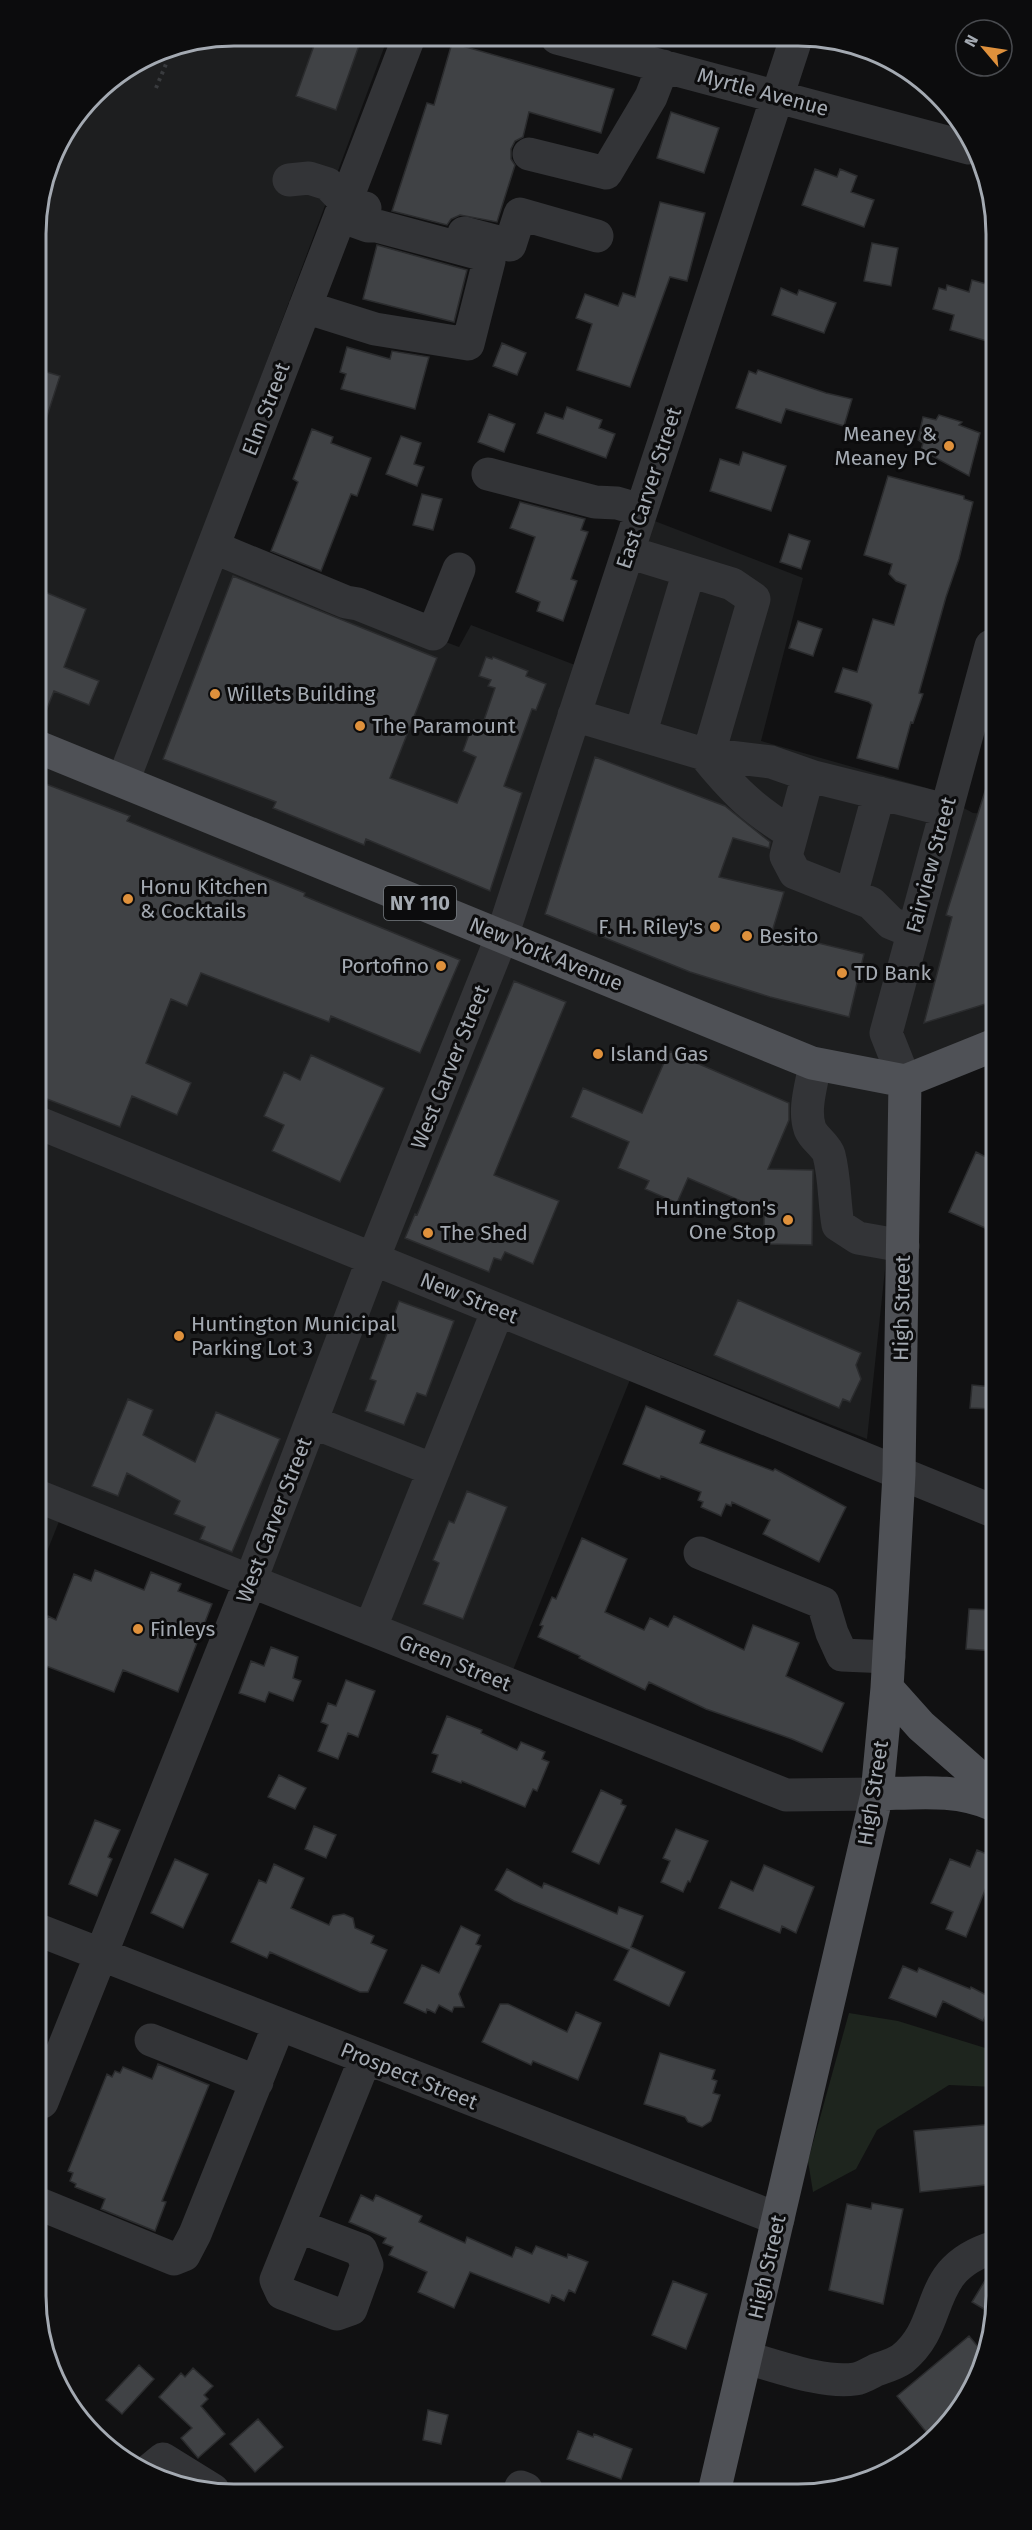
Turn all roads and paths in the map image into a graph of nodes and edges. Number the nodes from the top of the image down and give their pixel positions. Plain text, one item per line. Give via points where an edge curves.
1 (589, 46) edge
2 (794, 46) edge
3 (405, 47) edge
4 (166, 64) dead end
5 (663, 66) junction
6 (156, 88) dead end
7 (777, 96) junction
8 (963, 146) edge
9 (529, 154) dead end
10 (289, 180) dead end
11 (343, 209) junction
12 (597, 236) dead end
13 (305, 307) junction
14 (488, 474) dead end
15 (641, 510) junction
16 (213, 547) junction
17 (628, 552) junction
18 (459, 569) dead end
19 (689, 571) junction
20 (986, 665) edge
21 (574, 715) junction
22 (640, 735) junction
23 (47, 750) edge
24 (704, 754) junction
25 (814, 777) junction
26 (123, 781) junction
27 (879, 793) junction
28 (946, 810) junction
29 (792, 833) junction
30 (851, 895) junction
31 (913, 932) junction
32 (502, 936) junction
33 (986, 1049) edge
34 (816, 1064) junction
35 (905, 1081) junction
36 (47, 1127) edge
37 (903, 1246) junction
38 (373, 1259) junction
39 (498, 1310) junction
40 (312, 1422) junction
41 (434, 1470) junction
42 (899, 1474) junction
43 (46, 1500) edge
44 (985, 1508) edge
45 (700, 1553) dead end
46 (250, 1582) junction
47 (370, 1629) junction
48 (888, 1672) junction
49 (985, 1783) edge
50 (877, 1794) junction
51 (985, 1802) edge
52 (46, 1933) edge
53 (102, 1955) junction
54 (279, 2025) junction
55 (150, 2040) dead end
56 (365, 2059) junction
57 (256, 2082) junction
58 (46, 2092) edge
59 (46, 2207) edge
60 (778, 2219) junction
61 (298, 2226) dead end
62 (985, 2250) edge
63 (747, 2358) junction
64 (155, 2466) edge
65 (196, 2480) edge
66 (717, 2484) edge

1 - 5 street, Myrtle Avenue
2 - 7 street, East Carver Street
3 - 11 street, Elm Street
4 - 6 path
5 - 7 street, Myrtle Avenue
5 - 9 street via 651,97 606,173
7 - 8 street, Myrtle Avenue
7 - 15 street, East Carver Street
10 - 11 street via 309,178 328,184
11 - 12 street via 510,245 520,214
11 - 13 street, Elm Street
11 - 13 street via 368,226 485,255 489,261 468,344 375,330
13 - 16 street, Elm Street
14 - 15 street
15 - 17 street, East Carver Street
16 - 18 street via 433,634
16 - 26 street, Elm Street
17 - 19 street
17 - 21 street, East Carver Street
19 - 22 street
19 - 24 street via 732,584 754,599 711,746
20 - 28 street, Fairview Street
21 - 22 street
21 - 32 street, East Carver Street
22 - 24 street
23 - 26 main road, New York Avenue / NY 110
24 - 25 street via 771,762
24 - 29 street via 743,799
25 - 27 street
25 - 29 street via 805,786
26 - 32 main road, New York Avenue / NY 110
27 - 28 street
27 - 30 street
28 - 31 street, Fairview Street
29 - 30 street via 786,856 795,873
30 - 31 street via 871,903 891,923
31 - 35 street, Fairview Street via 886,1033
32 - 34 main road, New York Avenue / NY 110
32 - 38 street, West Carver Street
33 - 35 main road
34 - 35 main road, New York Avenue / NY 110
34 - 37 street via 807,1113 811,1131 828,1152 838,1225 858,1238
35 - 37 main road, High Street
36 - 38 street, New Street
37 - 42 main road, High Street
38 - 39 street, New Street
38 - 40 street, West Carver Street
39 - 41 street
39 - 42 street, New Street
40 - 41 street
40 - 46 street, West Carver Street
41 - 47 street
42 - 44 street, New Street
42 - 48 main road, High Street
43 - 46 street, Green Street
45 - 48 street via 823,1603 842,1655
46 - 47 street, Green Street
46 - 53 street, West Carver Street
47 - 50 street, Green Street via 786,1794
48 - 49 main road via 921,1726
48 - 50 main road, High Street
50 - 51 main road via 939,1792
50 - 60 main road, High Street
52 - 53 street, Prospect Street
53 - 54 street, Prospect Street
53 - 58 street, West Carver Street
54 - 56 street, Prospect Street
54 - 57 street
55 - 57 street
56 - 60 street, Prospect Street
56 - 61 street
57 - 59 street via 184,2255 174,2259
60 - 63 main road, High Street
62 - 63 street via 956,2266 939,2289 916,2341 901,2359 856,2379 828,2378
63 - 66 main road, High Street
64 - 65 street via 163,2459

